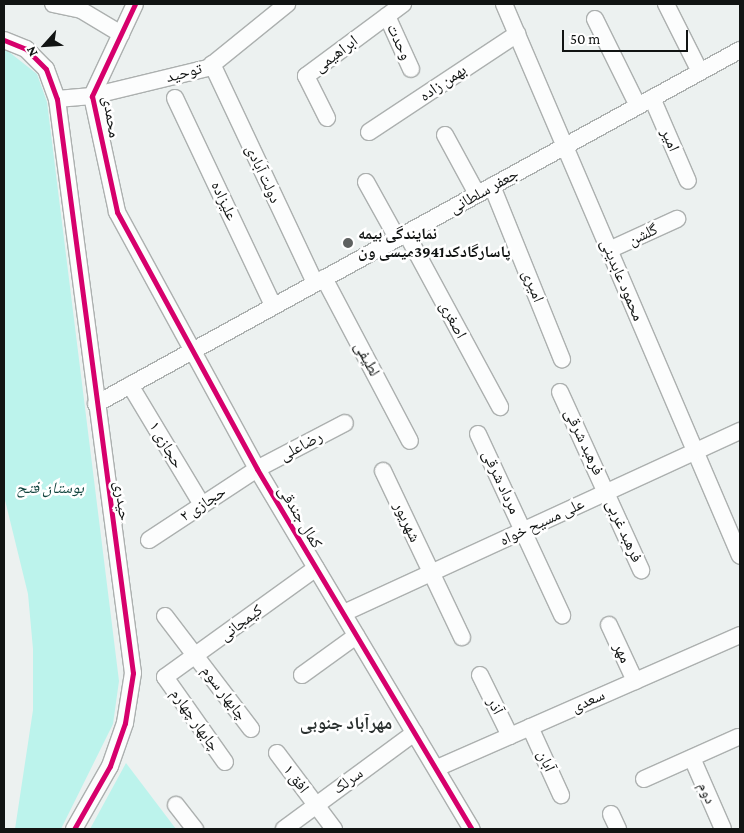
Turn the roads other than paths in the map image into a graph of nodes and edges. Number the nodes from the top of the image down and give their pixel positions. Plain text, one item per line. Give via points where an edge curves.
1 (53, 4) edge
2 (134, 4) edge
3 (403, 4) edge
4 (504, 4) edge
5 (666, 4) edge
6 (284, 5) edge
7 (387, 16) junction
8 (595, 20) dead end
9 (4, 27) edge
10 (121, 34) junction
11 (517, 34) junction
12 (4, 40) edge
13 (26, 49) junction
14 (738, 57) edge
15 (212, 64) junction
16 (411, 69) dead end
17 (700, 72) junction
18 (92, 96) junction
19 (175, 98) dead end
20 (652, 98) junction
21 (57, 99) junction
22 (638, 106) junction
23 (327, 118) dead end
24 (369, 132) dead end
25 (445, 135) dead end
26 (565, 146) junction
27 (688, 181) dead end
28 (366, 182) dead end
29 (492, 186) junction
30 (477, 194) junction
31 (117, 212) joint
32 (676, 219) dead end
33 (401, 235) junction
34 (609, 250) junction
35 (319, 280) junction
36 (273, 305) junction
37 (191, 350) junction
38 (562, 359) dead end
39 (130, 385) junction
40 (560, 392) dead end
41 (96, 404) junction
42 (500, 407) dead end
43 (345, 423) dead end
44 (740, 431) edge
45 (478, 434) dead end
46 (410, 441) dead end
47 (696, 452) junction
48 (257, 469) junction
49 (383, 471) dead end
50 (607, 492) junction
51 (202, 505) junction
52 (523, 531) junction
53 (149, 540) dead end
54 (740, 556) edge
55 (316, 568) junction
56 (641, 570) dead end
57 (431, 573) junction
58 (344, 613) junction
59 (562, 615) dead end
60 (165, 616) dead end
61 (609, 625) dead end
62 (740, 635) edge
63 (356, 636) junction
64 (462, 637) dead end
65 (197, 656) junction
66 (302, 675) dead end
67 (480, 675) dead end
68 (165, 677) joint
69 (635, 681) junction
70 (530, 727) junction
71 (251, 729) dead end
72 (414, 733) junction
73 (510, 736) junction
74 (738, 737) dead end
75 (277, 753) dead end
76 (692, 758) junction
77 (226, 762) dead end
78 (437, 768) junction
79 (644, 779) dead end
80 (561, 795) dead end
81 (176, 805) dead end
82 (316, 805) junction
83 (612, 814) dead end
84 (74, 829) edge
85 (194, 829) edge
86 (284, 829) edge
87 (334, 829) edge
88 (472, 829) edge
89 (618, 829) edge
90 (723, 829) edge

1 - 10 street via 81,10
2 - 10 street, محمدی
3 - 7 street, ابراهیمی
4 - 11 street, محمود عابدینی
5 - 17 street
6 - 15 street, توحید
7 - 16 street, وحدت
7 - 23 street, ابراهیمی via 306,76
8 - 22 street
9 - 13 street
10 - 18 street, محمدی
11 - 24 street, بهمن زاده
11 - 26 street, محمود عابدینی
12 - 13 street, حیدری
13 - 21 street, حیدری via 46,70
14 - 17 street, جعفر سلطانی
15 - 18 street, توحید
15 - 35 street, دولت آبادی
17 - 20 street, جعفر سلطانی
18 - 21 street, توحید
18 - 31 street, محمدی
19 - 36 street, علیزاده
20 - 22 street, جعفر سلطانی
20 - 27 street, امیر
21 - 41 street, حیدری
22 - 26 street, جعفر سلطانی
25 - 30 street
26 - 29 street, جعفر سلطانی
26 - 34 street, محمود عابدینی
28 - 33 street, اصغری
29 - 30 street, جعفر سلطانی
29 - 38 street, امیری
30 - 33 street, جعفر سلطانی
31 - 37 street, کمال جندقی
32 - 34 street, گلشن
33 - 35 street, جعفر سلطانی
33 - 42 street, اصغری
34 - 47 street, محمود عابدینی
35 - 36 street, جعفر سلطانی
35 - 46 street, لطیفی
36 - 37 street, جعفر سلطانی
37 - 39 street, جعفر سلطانی
37 - 48 street, کمال جندقی
39 - 41 street, جعفر سلطانی
39 - 51 street, حجازی ۱
40 - 50 street, فرهبد شرقی
41 - 84 street, حیدری via 133,673 125,723 110,766
43 - 48 street, رضاعلی
44 - 47 street, علی مسیح خواه
45 - 52 street, مرداد شرقی
47 - 50 street, علی مسیح خواه
47 - 54 street, محمود عابدینی
48 - 51 street, حجازی ۲
48 - 55 street, کمال جندقی
49 - 57 street, شهریور
50 - 52 street, علی مسیح خواه
50 - 56 street, فرهبد غربی
51 - 53 street, حجازی ۲
52 - 57 street, علی مسیح خواه
52 - 59 street, مرداد شرقی
55 - 58 street, کمال جندقی
55 - 65 street, کیمجانی
57 - 58 street, علی مسیح خواه
57 - 64 street, شهریور
58 - 63 street, کمال جندقی
60 - 65 street, چابهار سوم
61 - 69 street, مهر
62 - 69 street, سعدی
63 - 66 street
63 - 72 street, کمال جندقی
65 - 68 street, کیمجانی
65 - 71 street, چابهار سوم
67 - 73 street, آذر
68 - 77 street, چابهار چهارم
69 - 70 street, سعدی
70 - 73 street, سعدی
70 - 80 street, آبان
72 - 78 street, کمال جندقی
72 - 82 street, سرلک
73 - 78 street, سعدی
74 - 76 street
75 - 82 street, افق ۱
76 - 79 street
76 - 90 street, دوم
78 - 88 street, کمال جندقی
81 - 85 street
82 - 86 street, سرلک
82 - 87 street, افق ۱
83 - 89 street

